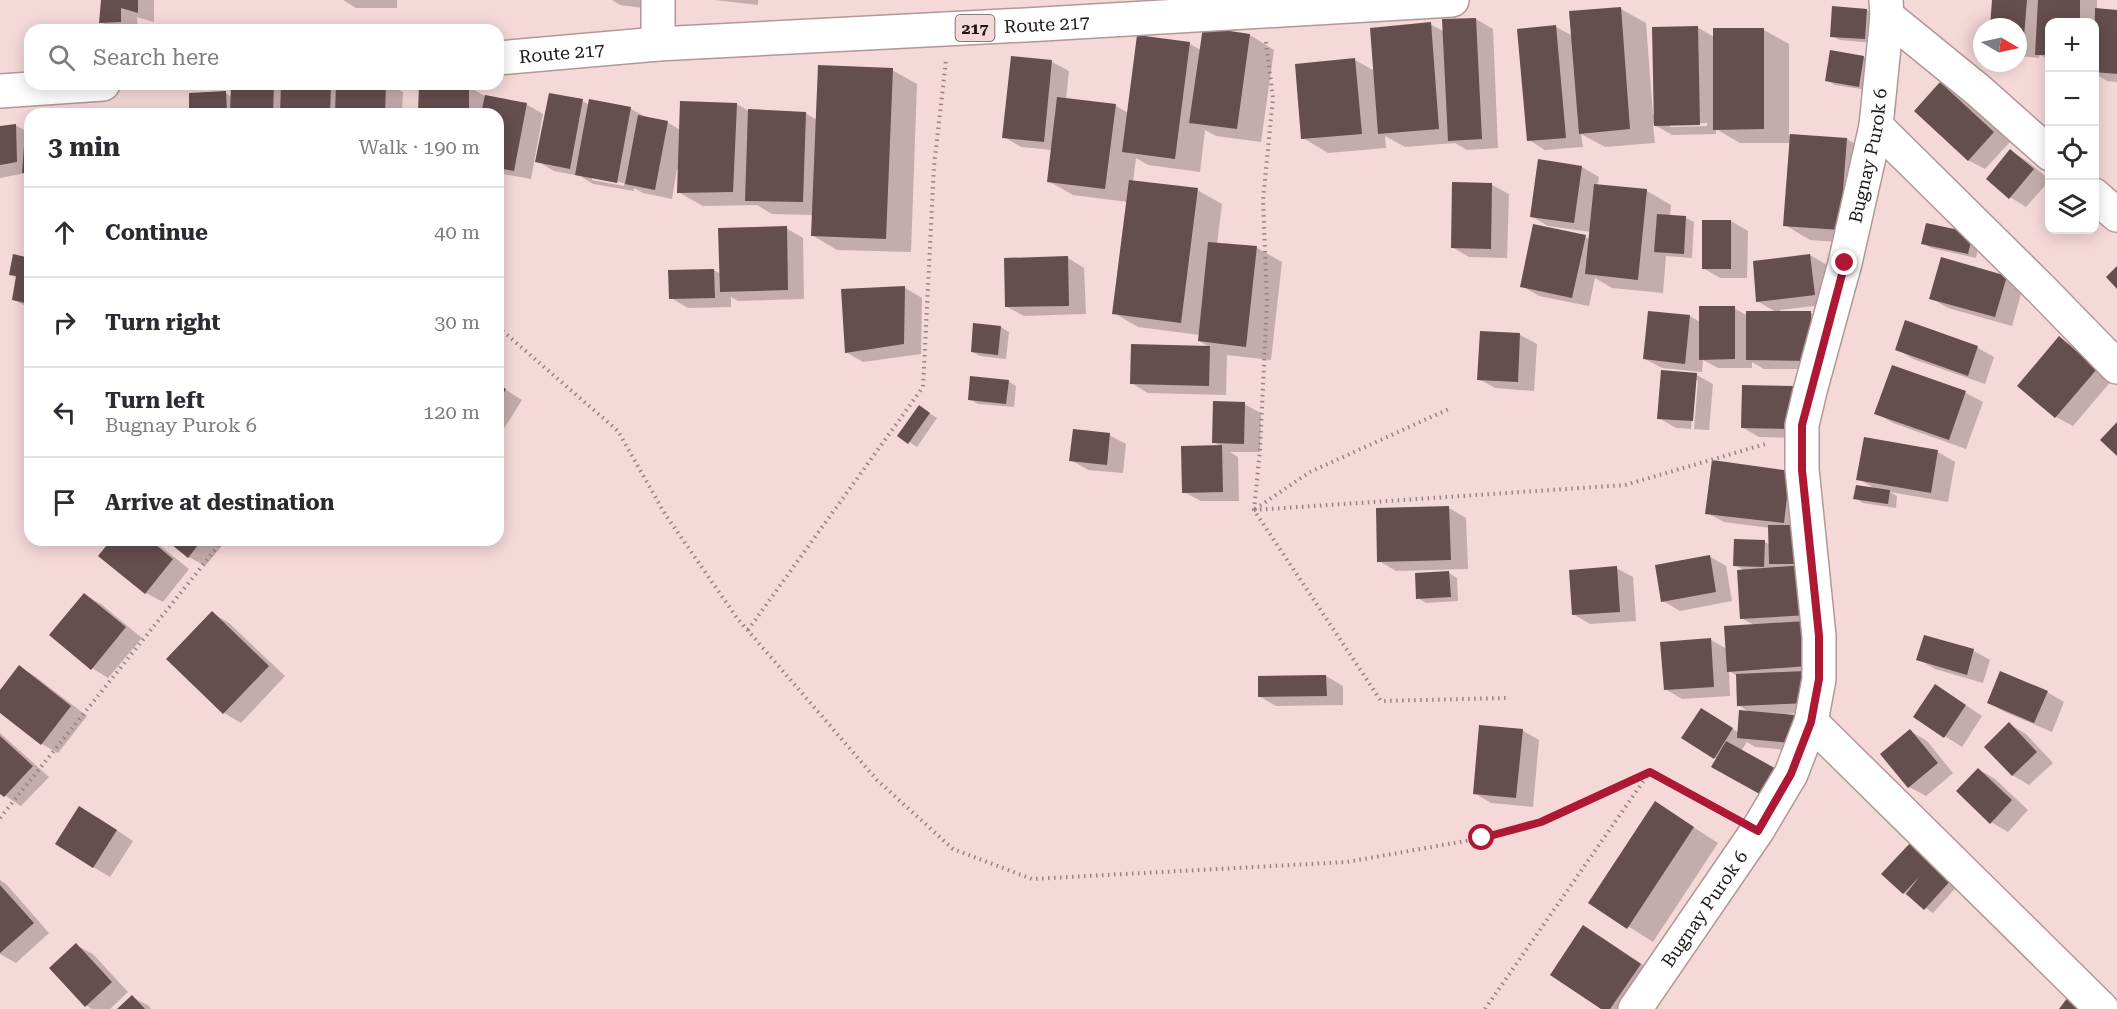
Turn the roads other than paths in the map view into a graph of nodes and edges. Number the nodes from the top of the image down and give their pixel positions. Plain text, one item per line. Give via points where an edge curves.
1 (658, 0) edge
2 (1452, 0) edge
3 (1887, 8) edge
4 (658, 44) junction
5 (504, 57) edge
6 (24, 89) edge
7 (0, 91) edge
8 (1876, 126) junction
9 (2045, 150) edge
10 (2099, 199) edge
11 (2117, 215) edge
12 (2117, 367) edge
13 (1811, 722) junction
14 (1635, 1009) edge
15 (2102, 1009) edge

1 - 4 street
2 - 4 street, Route 217 / 217
3 - 8 street, Bugnay Purok 6
3 - 9 street
4 - 5 street, Route 217 / 217
6 - 7 street
8 - 12 street
8 - 13 street, Bugnay Purok 6 via 1802,425 1802,470 1819,636 1819,679
10 - 11 street
13 - 14 street, Bugnay Purok 6 via 1791,774 1758,831
13 - 15 street

